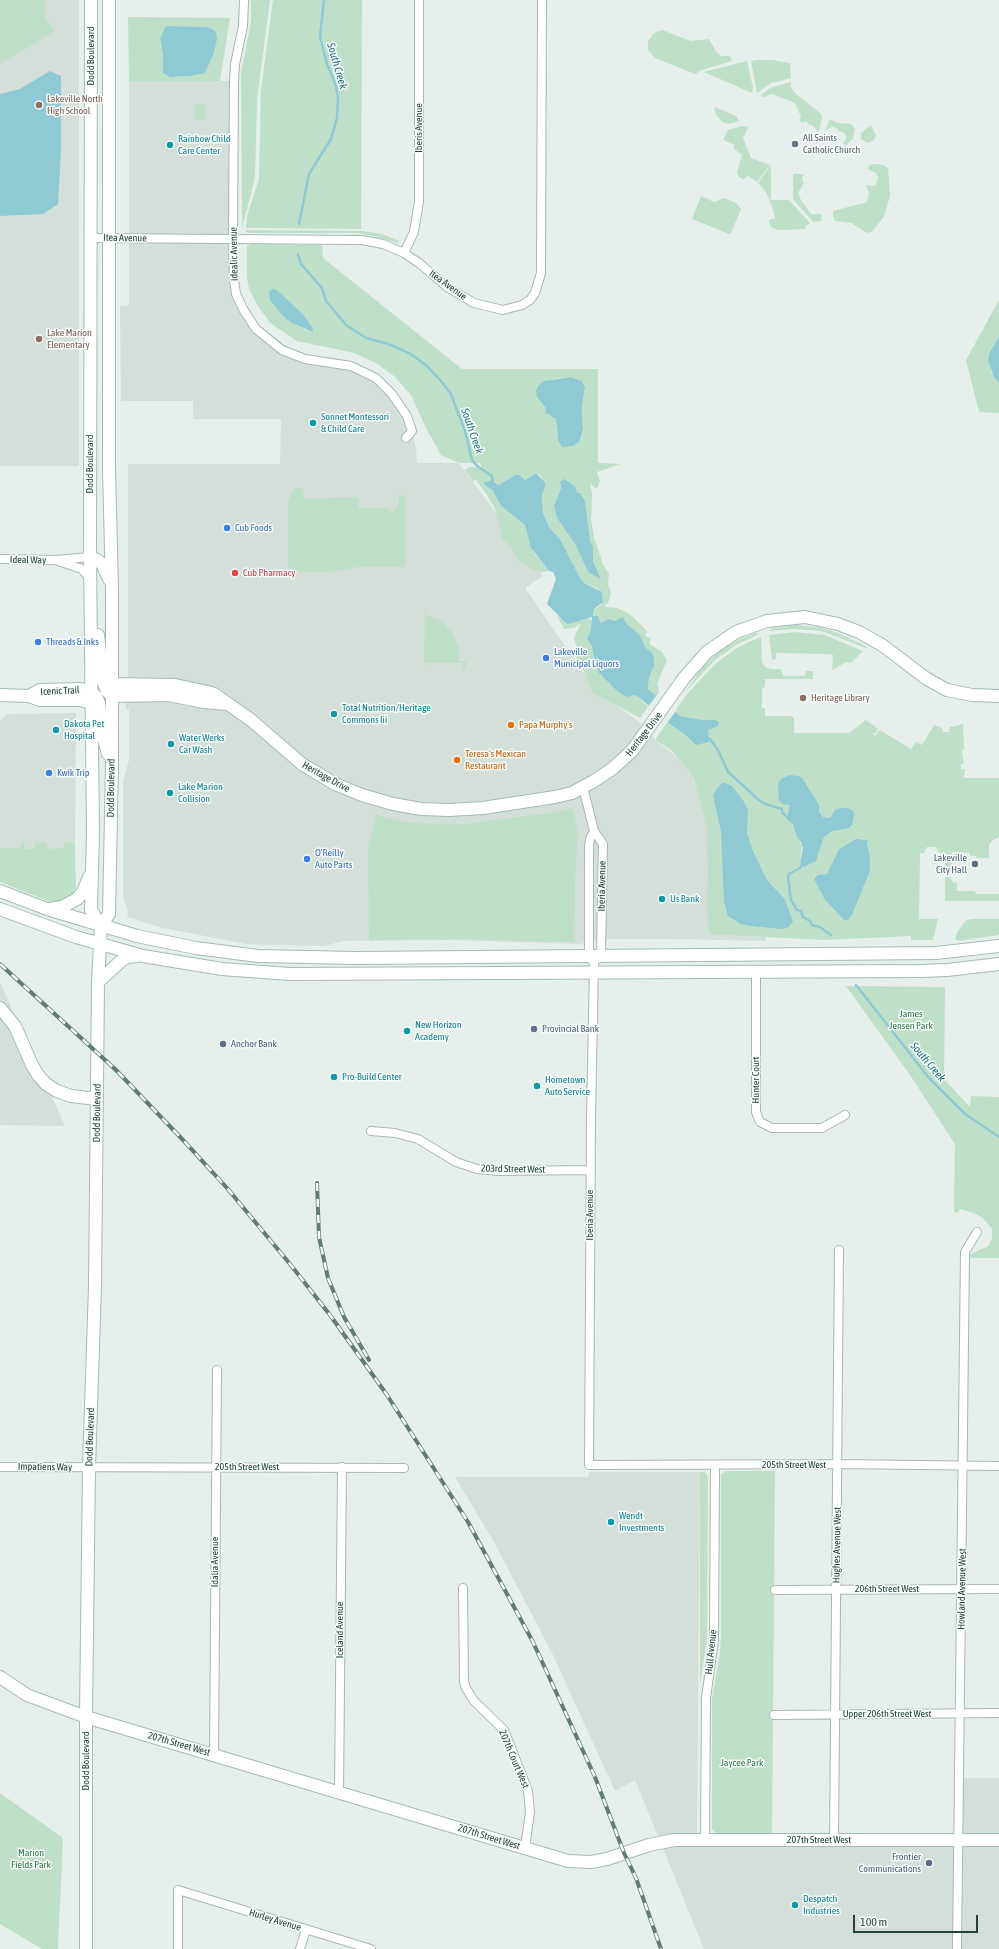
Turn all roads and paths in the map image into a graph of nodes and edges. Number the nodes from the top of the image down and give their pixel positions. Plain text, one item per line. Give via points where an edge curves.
1 (91, 0) edge
2 (109, 0) edge
3 (244, 0) edge
4 (419, 0) edge
5 (542, 0) edge
6 (91, 238) junction
7 (109, 238) junction
8 (233, 239) junction
9 (404, 253) junction
10 (406, 438) dead end
11 (90, 557) junction
12 (0, 559) edge
13 (55, 560) junction
14 (90, 580) junction
15 (112, 590) junction
16 (90, 611) junction
17 (112, 690) junction
18 (0, 695) edge
19 (999, 696) edge
20 (92, 697) junction
21 (112, 765) junction
22 (583, 787) junction
23 (594, 831) junction
24 (92, 864) junction
25 (0, 891) edge
26 (0, 909) edge
27 (47, 909) junction
28 (101, 926) junction
29 (100, 945) junction
30 (999, 946) edge
31 (143, 956) junction
32 (594, 962) junction
33 (999, 964) edge
34 (756, 971) junction
35 (98, 982) junction
36 (0, 1008) edge
37 (97, 1099) junction
38 (845, 1115) dead end
39 (371, 1131) dead end
40 (591, 1170) junction
41 (977, 1232) dead end
42 (839, 1250) dead end
43 (217, 1370) dead end
44 (838, 1464) junction
45 (589, 1465) joint
46 (715, 1465) junction
47 (963, 1466) junction
48 (999, 1466) edge
49 (0, 1467) edge
50 (342, 1467) junction
51 (89, 1468) junction
52 (216, 1468) junction
53 (404, 1468) dead end
54 (463, 1588) dead end
55 (836, 1589) junction
56 (962, 1589) junction
57 (999, 1589) edge
58 (775, 1590) dead end
59 (0, 1677) edge
60 (999, 1713) edge
61 (835, 1714) junction
62 (960, 1714) junction
63 (774, 1715) dead end
64 (86, 1716) junction
65 (214, 1754) junction
66 (339, 1792) junction
67 (705, 1840) junction
68 (834, 1840) junction
69 (959, 1840) junction
70 (999, 1840) edge
71 (525, 1848) junction
72 (306, 1929) junction
73 (86, 1949) edge
74 (178, 1949) edge
75 (300, 1949) edge
76 (371, 1949) edge
77 (957, 1949) edge

1 - 6 main road, Dodd Boulevard
2 - 7 main road, Dodd Boulevard
3 - 8 street, Idealic Avenue via 243,26 234,72
4 - 9 street, Iberis Avenue via 419,205 414,232
5 - 9 street, Itea Avenue via 541,273 535,293 526,303 514,309 498,310 481,306 452,290
6 - 7 street, Itea Avenue
6 - 11 main road, Dodd Boulevard
7 - 8 street, Itea Avenue
7 - 15 main road, Dodd Boulevard
8 - 9 street, Itea Avenue via 362,240 383,244
8 - 10 street, Idealic Avenue via 234,286 243,309 256,329 271,343 292,355 351,366 373,376 401,406 412,431
11 - 13 street, Ideal Way
11 - 14 main road, Dodd Boulevard
11 - 15 main road via 102,564
12 - 13 street, Ideal Way
13 - 14 street, Ideal Way via 82,569
14 - 16 main road, Dodd Boulevard
15 - 17 main road, Dodd Boulevard
16 - 17 main road via 97,633 103,681 107,691
16 - 20 main road, Dodd Boulevard
17 - 21 main road, Dodd Boulevard
17 - 22 main road, Heritage Drive via 226,704 251,720 314,772 344,788 389,803 429,809 473,809 555,797
18 - 20 main road, Icenic Trail via 29,696 40,690 78,689
19 - 22 main road, Heritage Drive via 972,695 947,690 860,632 826,620 796,617 761,622 729,636 702,657 622,762
20 - 21 main road via 99,703 103,736
20 - 24 main road, Dodd Boulevard
21 - 28 main road, Dodd Boulevard via 109,914
22 - 23 street, Iberia Avenue
23 - 32 street, Iberia Avenue via 589,846
23 - 32 street, Iberia Avenue via 603,844
24 - 27 main road via 86,886 77,899 62,907
24 - 28 main road, Dodd Boulevard via 91,910
25 - 27 main road
26 - 29 main road
27 - 28 main road
28 - 29 main road, Dodd Boulevard
28 - 32 main road via 167,943 258,956
29 - 31 main road
29 - 35 main road, Dodd Boulevard
30 - 32 main road via 936,953
31 - 32 main road via 222,969 290,974
31 - 35 main road via 127,957
32 - 34 main road
32 - 40 street, Iberia Avenue
33 - 34 main road via 928,971
34 - 38 street, Hunter Court via 756,1112 760,1122 772,1128 822,1128
35 - 37 main road, Dodd Boulevard
36 - 37 main road via 15,1026 35,1070 46,1084 71,1096
37 - 51 main road, Dodd Boulevard via 95,1287
39 - 40 street, 203rd Street West via 395,1133 418,1139 456,1162 477,1169
40 - 45 street, Iberia Avenue
41 - 47 street, Howland Avenue West via 965,1252
42 - 44 street, Hughes Avenue West
43 - 52 street, Idalia Avenue
44 - 46 street, 205th Street West
44 - 47 street, 205th Street West
44 - 55 street, Hughes Avenue West
45 - 46 street, 205th Street West
46 - 67 street, Hull Avenue via 714,1640 706,1698
47 - 48 street, 205th Street West
47 - 56 street, Howland Avenue West
49 - 51 street, Impatiens Way
50 - 52 street, 205th Street West
50 - 53 street, 205th Street West
50 - 66 street, Iceland Avenue
51 - 52 street, 205th Street West
51 - 64 main road, Dodd Boulevard
52 - 65 street, Idalia Avenue
54 - 71 street, 207th Court West via 464,1682 474,1701 504,1730 528,1791 530,1812
55 - 56 street, 206th Street West
55 - 58 street, 206th Street West
55 - 61 street, Hughes Avenue West
56 - 57 street, 206th Street West
56 - 62 street, Howland Avenue West
59 - 64 main road, 207th Street West via 27,1695
60 - 62 street, Upper 206th Street West
61 - 62 street, Upper 206th Street West
61 - 63 street, Upper 206th Street West
61 - 68 street, Hughes Avenue West
62 - 69 street, Howland Avenue West
64 - 65 main road, 207th Street West
64 - 73 main road, Dodd Boulevard
65 - 66 main road, 207th Street West
66 - 71 main road, 207th Street West
67 - 68 main road, 207th Street West
67 - 71 main road, 207th Street West via 657,1842 591,1862 568,1861
68 - 69 main road, 207th Street West
69 - 70 main road, 207th Street West
69 - 77 street, Howland Avenue West
72 - 74 street, Hurley Avenue via 178,1890
72 - 75 street
72 - 76 street, Hurley Avenue

